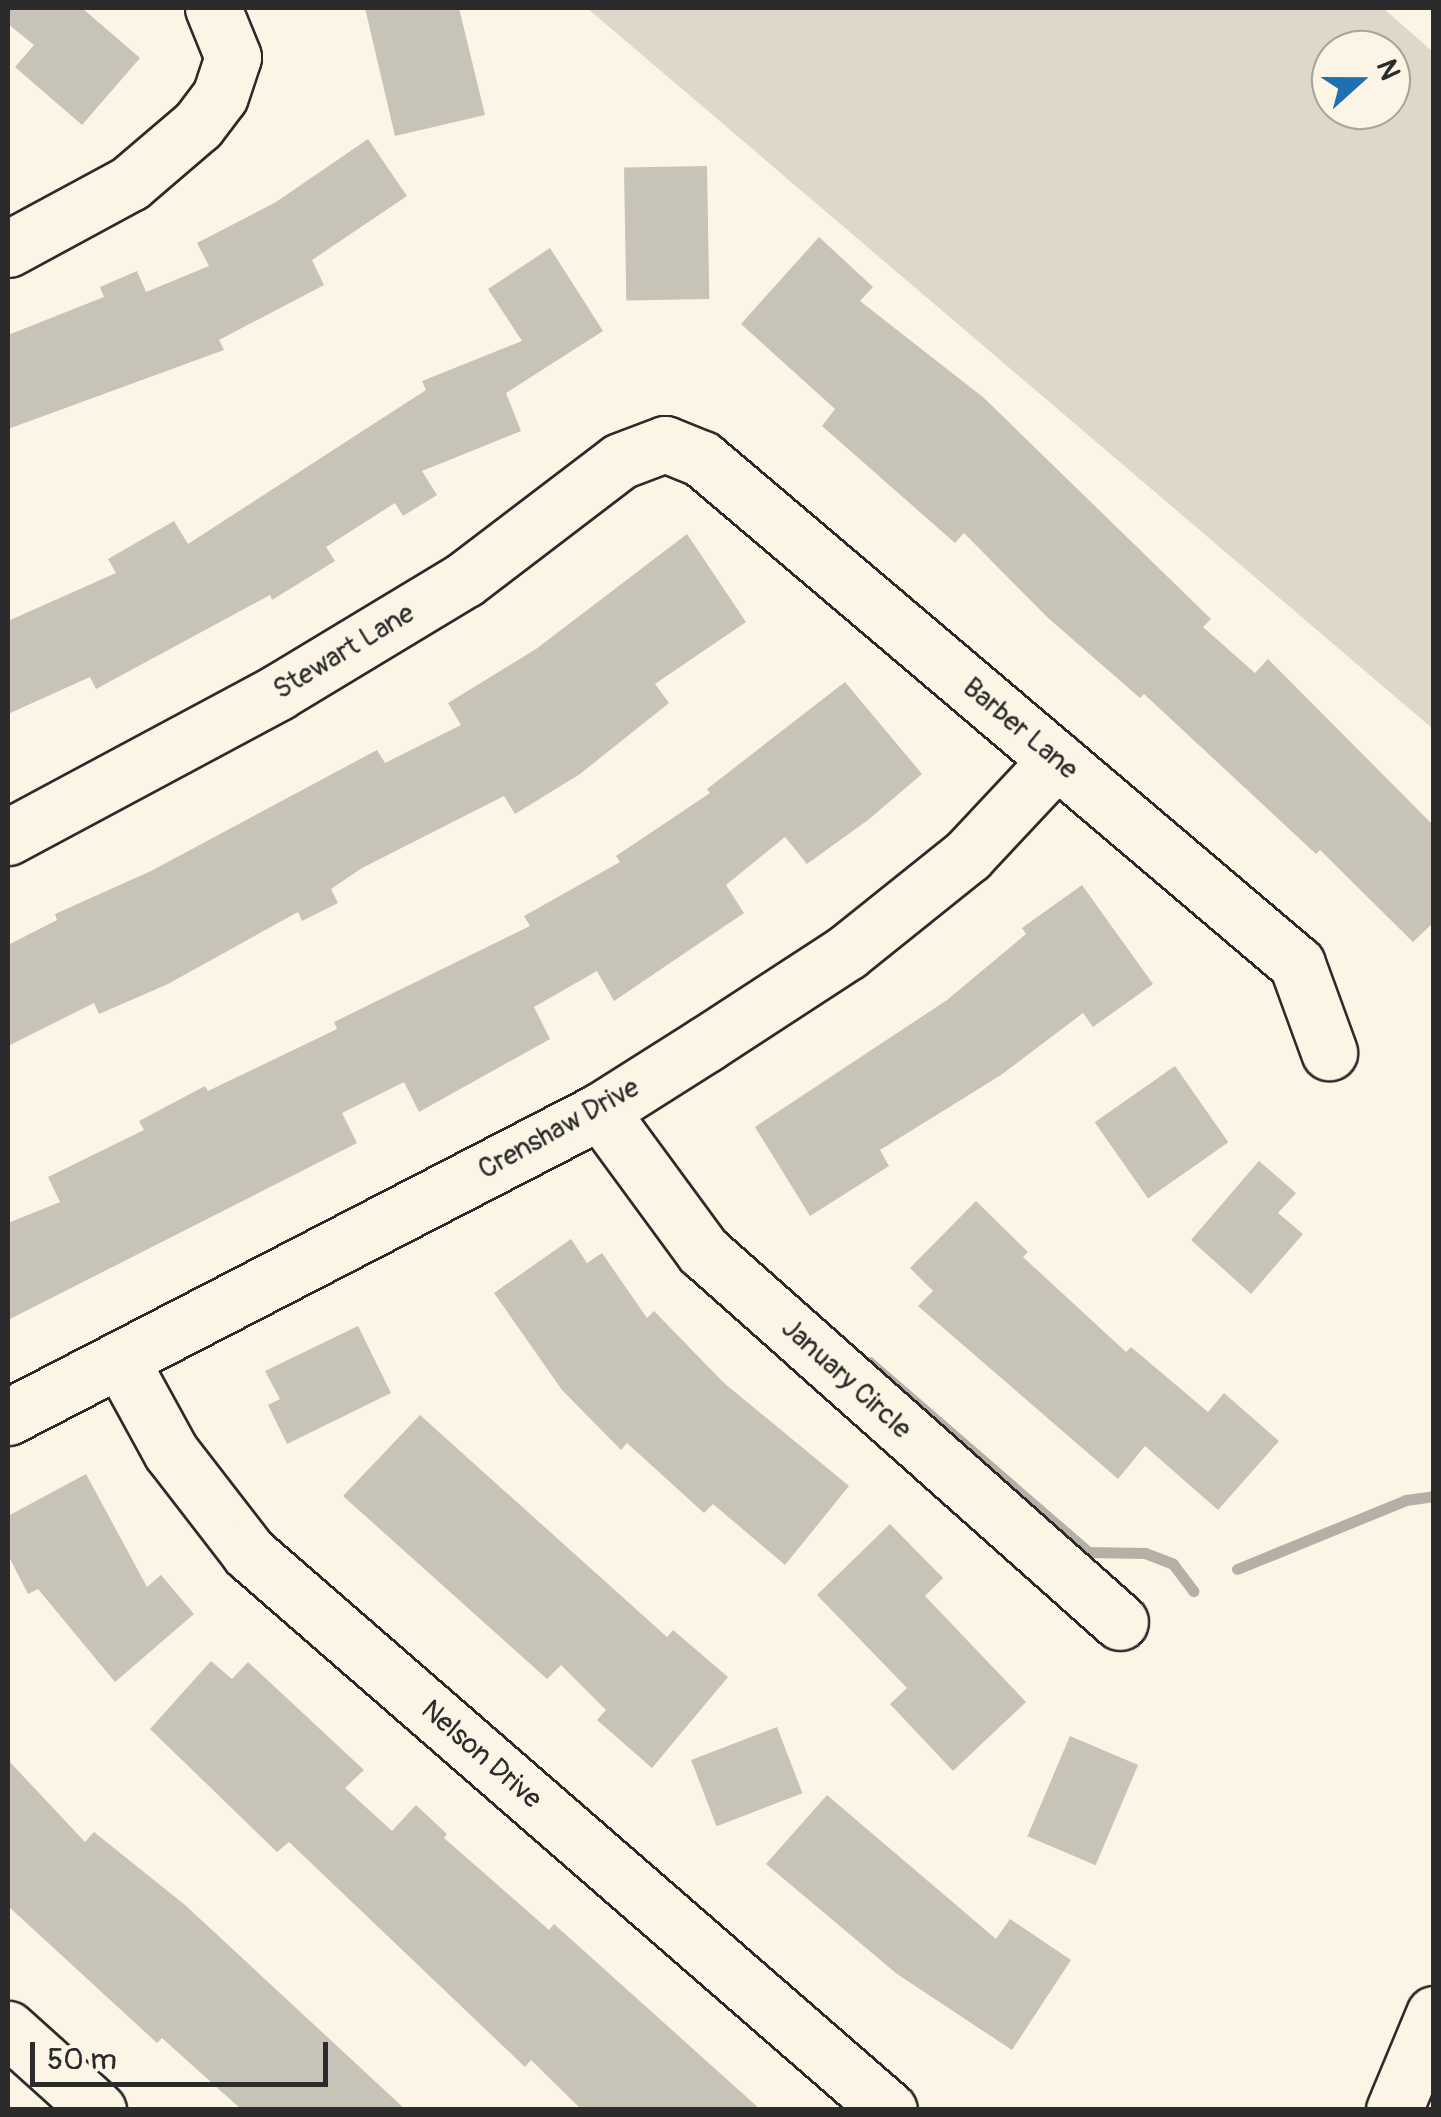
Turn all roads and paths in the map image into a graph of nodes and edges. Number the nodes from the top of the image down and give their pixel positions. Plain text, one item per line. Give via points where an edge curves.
1 (213, 8) edge
2 (8, 249) edge
3 (665, 444) joint
4 (1056, 760) junction
5 (8, 837) edge
6 (1329, 1052) dead end
7 (600, 1110) junction
8 (120, 1360) junction
9 (8, 1418) edge
10 (1120, 1622) dead end
11 (1434, 2014) edge
12 (8, 2029) edge
13 (98, 2110) edge
14 (889, 2110) edge
15 (1394, 2110) edge

1 - 2 street via 230,36 230,72 198,125 130,183
3 - 4 street, Barber Lane via 702,459
3 - 5 street, Stewart Lane via 620,461 464,580 278,692
4 - 6 street, Barber Lane via 1297,964
4 - 7 street, Crenshaw Drive via 968,855 847,952
7 - 8 street, Crenshaw Drive
7 - 10 street, January Circle via 703,1251
8 - 9 street, Crenshaw Drive
8 - 14 street, Nelson Drive via 171,1452 248,1553
11 - 15 street
12 - 13 street

